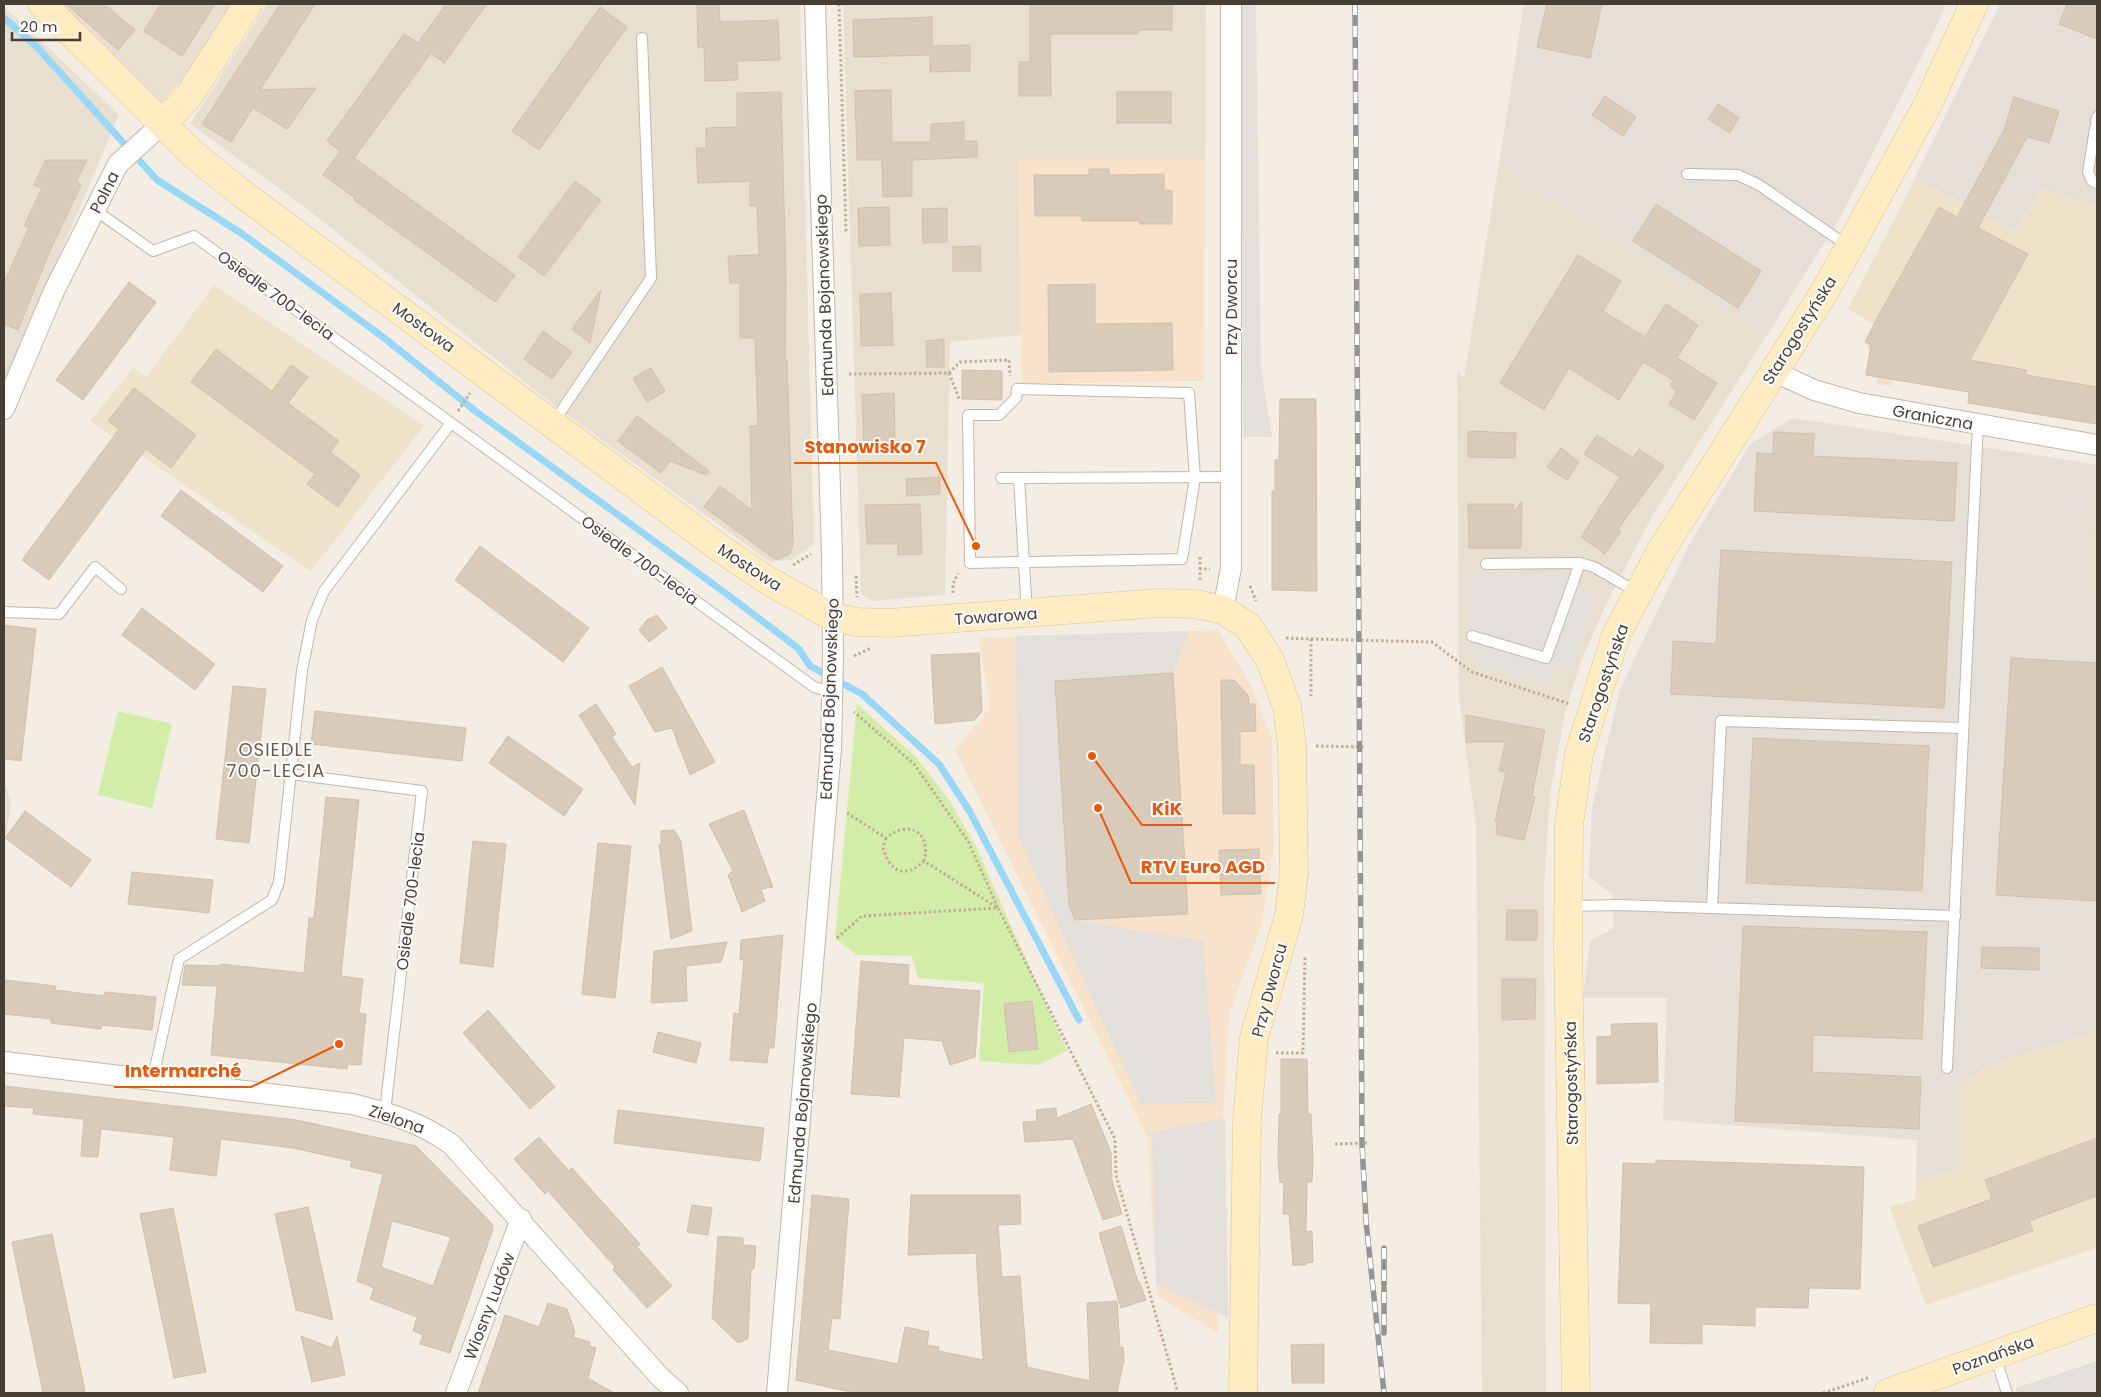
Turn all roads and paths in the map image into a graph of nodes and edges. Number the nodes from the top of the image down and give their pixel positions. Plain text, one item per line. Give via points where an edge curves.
1 (42, 4) edge
2 (248, 4) edge
3 (815, 4) edge
4 (1231, 4) edge
5 (1974, 4) edge
6 (642, 38) dead end
7 (2097, 117) edge
8 (156, 130) junction
9 (1687, 174) dead end
10 (2097, 183) edge
11 (95, 210) junction
12 (1849, 247) junction
13 (1773, 371) junction
14 (949, 373) junction
15 (849, 374) dead end
16 (1010, 380) dead end
17 (472, 390) dead end
18 (962, 405) dead end
19 (4, 409) edge
20 (453, 419) junction
21 (553, 423) junction
22 (1978, 425) junction
23 (2097, 445) edge
24 (1231, 477) junction
25 (1001, 478) dead end
26 (1019, 478) junction
27 (1195, 478) junction
28 (1200, 551) dead end
29 (1024, 562) junction
30 (1580, 563) junction
31 (1486, 564) dead end
32 (961, 567) dead end
33 (1231, 568) junction
34 (1200, 569) junction
35 (1194, 582) dead end
36 (121, 589) dead end
37 (1638, 592) junction
38 (954, 603) dead end
39 (1159, 603) joint
40 (1224, 610) junction
41 (1259, 610) dead end
42 (4, 612) edge
43 (1022, 614) junction
44 (833, 617) junction
45 (1472, 636) dead end
46 (1280, 638) dead end
47 (1311, 639) junction
48 (833, 694) junction
49 (852, 705) dead end
50 (1311, 706) dead end
51 (1576, 706) dead end
52 (852, 710) junction
53 (851, 720) dead end
54 (1963, 728) junction
55 (1292, 746) junction
56 (1364, 747) dead end
57 (291, 774) junction
58 (840, 808) dead end
59 (886, 838) junction
60 (924, 861) junction
61 (1568, 906) junction
62 (998, 908) junction
63 (1712, 908) junction
64 (1955, 916) junction
65 (833, 941) dead end
66 (1304, 954) dead end
67 (1272, 1053) dead end
68 (4, 1062) edge
69 (1947, 1068) dead end
70 (152, 1082) junction
71 (385, 1112) junction
72 (1368, 1143) dead end
73 (1335, 1144) dead end
74 (521, 1219) junction
75 (2097, 1318) edge
76 (1994, 1355) junction
77 (456, 1393) edge
78 (678, 1393) edge
79 (776, 1393) edge
80 (1178, 1393) edge
81 (1243, 1393) edge
82 (1576, 1393) edge
83 (1888, 1393) edge
84 (2007, 1393) edge

1 - 8 street, Mostowa
2 - 8 street, Polna via 188,97
3 - 44 street, Edmunda Bojanowskiego
4 - 24 street, Przy Dworcu
5 - 12 street, Starogostyńska via 1927,106
6 - 21 lane via 651,278
7 - 10 lane via 2088,172 2092,181
8 - 11 street, Polna via 118,164
8 - 21 street, Mostowa via 193,154
9 - 12 lane via 1738,175 1759,185
11 - 19 street, Polna via 54,291
11 - 20 lane, Osiedle 700-lecia via 153,251 194,236
12 - 13 street, Starogostyńska via 1825,291
13 - 22 street, Graniczna via 1836,398
13 - 37 street, Starogostyńska
14 - 15 path
14 - 16 path via 960,362 1009,360
14 - 18 path
17 - 20 path
20 - 48 lane, Osiedle 700-lecia via 814,687
20 - 57 lane via 324,591 312,620 302,671
21 - 44 street, Mostowa via 721,549 767,580
22 - 23 street, Graniczna
22 - 54 lane
24 - 27 lane
24 - 33 street, Przy Dworcu
25 - 26 lane
26 - 27 lane
26 - 29 lane
27 - 29 lane via 1182,559
27 - 29 lane via 1189,393 1017,389 1016,398 999,415 968,415 970,563
28 - 34 path
29 - 43 lane via 1026,597
30 - 31 lane
30 - 37 lane via 1594,567
30 - 45 lane via 1546,658
32 - 38 path via 953,584
33 - 34 path
33 - 40 street, Przy Dworcu
33 - 41 path via 1250,567 1249,583
34 - 35 path via 1200,582
36 - 42 lane via 96,568 59,614
37 - 61 street, Starogostyńska via 1616,635 1580,754 1569,825
39 - 40 street, Przy Dworcu via 1196,604
39 - 43 street, Towarowa
40 - 55 street, Przy Dworcu via 1248,626 1270,660 1287,706
43 - 44 street, Towarowa via 889,623
44 - 48 street, Edmunda Bojanowskiego
46 - 47 path
47 - 50 path
47 - 51 path via 1432,642 1472,672
48 - 79 street, Edmunda Bojanowskiego via 804,1093
49 - 52 path
52 - 53 path
52 - 62 path via 914,764 968,841
54 - 63 lane via 1721,721
54 - 64 lane
55 - 56 path
55 - 81 street, Przy Dworcu via 1294,872 1290,907 1254,1038 1247,1120
57 - 70 lane via 280,882 272,900 179,959
57 - 71 lane, Osiedle 700-lecia via 422,791
58 - 59 path
59 - 60 path via 893,832 911,828 925,842
59 - 60 path via 883,846 890,866 907,871
60 - 62 path
61 - 63 lane
61 - 82 street, Starogostyńska
62 - 65 path via 862,916
62 - 80 path via 1115,1139 1116,1175
63 - 64 lane
64 - 69 lane
66 - 67 path via 1303,1053
68 - 70 street, Zielona
70 - 71 street, Zielona via 352,1104
71 - 74 street, Zielona via 429,1128 451,1144
72 - 73 path
74 - 77 street, Wiosny Ludów
74 - 78 street, Zielona via 660,1377
75 - 76 street, Poznańska
76 - 83 street, Poznańska
76 - 84 lane

